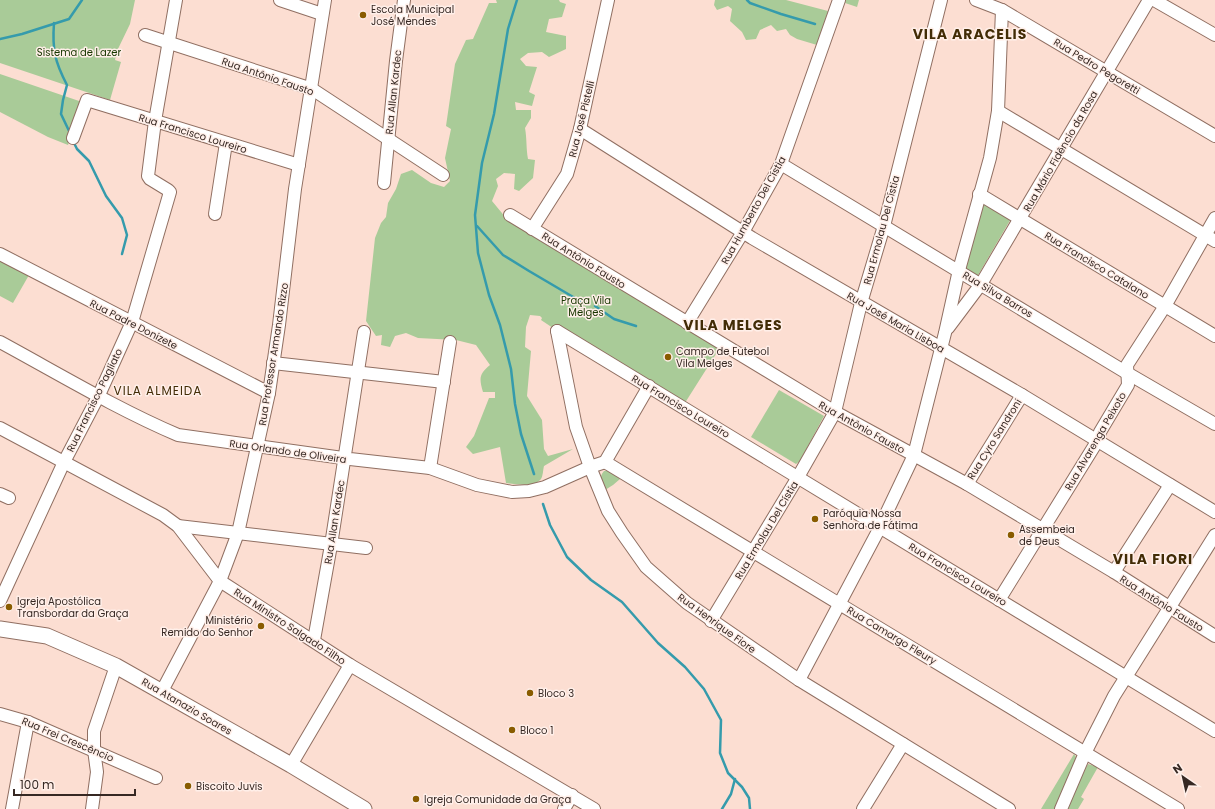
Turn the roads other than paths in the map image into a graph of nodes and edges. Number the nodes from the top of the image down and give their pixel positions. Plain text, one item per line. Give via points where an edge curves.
1 (176, 0) edge
2 (280, 0) edge
3 (325, 0) edge
4 (404, 0) edge
5 (608, 0) edge
6 (838, 0) edge
7 (941, 0) edge
8 (976, 0) edge
9 (1149, 0) edge
10 (1154, 0) edge
11 (1002, 10) junction
12 (322, 14) junction
13 (145, 35) dead end
14 (1215, 35) edge
15 (168, 42) junction
16 (1106, 72) junction
17 (312, 90) junction
18 (998, 111) junction
19 (155, 121) junction
20 (580, 129) junction
21 (1215, 136) edge
22 (73, 138) dead end
23 (388, 140) junction
24 (226, 143) junction
25 (1061, 149) junction
26 (781, 164) junction
27 (299, 165) junction
28 (443, 175) dead end
29 (384, 183) dead end
30 (980, 194) junction
31 (215, 214) dead end
32 (510, 215) dead end
33 (1215, 218) edge
34 (1020, 219) junction
35 (884, 226) junction
36 (532, 228) junction
37 (743, 232) junction
38 (1210, 238) edge
39 (0, 254) edge
40 (959, 270) junction
41 (981, 284) junction
42 (862, 303) junction
43 (1165, 306) junction
44 (132, 322) junction
45 (687, 323) junction
46 (557, 331) joint
47 (364, 332) dead end
48 (945, 333) junction
49 (1215, 336) edge
50 (0, 342) edge
51 (450, 342) dead end
52 (941, 348) junction
53 (273, 363) junction
54 (357, 372) junction
55 (1127, 373) junction
56 (444, 382) junction
57 (649, 386) junction
58 (269, 393) junction
59 (99, 395) junction
60 (1022, 395) junction
61 (834, 412) junction
62 (1215, 424) edge
63 (0, 428) edge
64 (1098, 440) junction
65 (257, 446) junction
66 (914, 456) junction
67 (344, 458) junction
68 (64, 462) junction
69 (605, 462) junction
70 (590, 467) junction
71 (430, 468) junction
72 (798, 477) junction
73 (967, 484) junction
74 (1170, 485) junction
75 (1215, 512) edge
76 (178, 526) junction
77 (880, 527) junction
78 (1042, 529) junction
79 (238, 533) junction
80 (1215, 535) edge
81 (331, 545) junction
82 (366, 548) dead end
83 (752, 552) junction
84 (1114, 572) junction
85 (220, 581) junction
86 (999, 600) junction
87 (0, 601) edge
88 (839, 604) junction
89 (1170, 608) junction
90 (711, 621) junction
91 (0, 629) edge
92 (1215, 636) edge
93 (314, 640) junction
94 (350, 665) junction
95 (116, 666) junction
96 (1126, 676) junction
97 (799, 680) junction
98 (162, 691) junction
99 (0, 714) edge
100 (28, 722) junction
101 (1215, 731) edge
102 (903, 744) junction
103 (94, 750) junction
104 (1085, 753) junction
105 (291, 765) junction
106 (156, 778) dead end
107 (572, 795) junction
108 (358, 807) edge
109 (12, 809) edge
110 (92, 809) edge
111 (564, 809) edge
112 (594, 809) edge
113 (863, 809) edge
114 (1009, 809) edge
115 (1061, 809) edge
116 (1178, 809) edge

1 - 15 street
2 - 12 street
3 - 12 street, Rua Professor Armando Rizzo
4 - 23 street, Rua Allan Kardec
5 - 20 street, Rua José Pistelli
6 - 26 street, Rua Humberto Del Cístia
7 - 35 street, Rua Ermolau Del Cístia
8 - 11 street, Rua Pedro Pegoretti
9 - 16 street, Rua Mário Fidêncio da Rosa
10 - 14 street
11 - 16 street, Rua Pedro Pegoretti
11 - 18 street
12 - 17 street, Rua Professor Armando Rizzo
13 - 15 street, Rua Antônio Fausto
15 - 17 street, Rua Antônio Fausto
15 - 19 street
16 - 21 street, Rua Pedro Pegoretti
16 - 25 street, Rua Mário Fidêncio da Rosa
17 - 23 street, Rua Antônio Fausto
17 - 27 street, Rua Professor Armando Rizzo
18 - 25 street
18 - 30 street via 990,158
19 - 22 street, Rua Francisco Loureiro via 87,100
19 - 24 street, Rua Francisco Loureiro
19 - 44 street, Rua Francisco Pagliato via 148,176 170,192
20 - 36 street, Rua José Pistelli via 567,174
20 - 37 street, Rua José Maria Lisboa
23 - 28 street, Rua Antônio Fausto
23 - 29 street, Rua Allan Kardec
24 - 27 street, Rua Francisco Loureiro
24 - 31 street
25 - 34 street, Rua Mário Fidêncio da Rosa
25 - 38 street
26 - 35 street, Rua Silva Barros
26 - 37 street, Rua Humberto Del Cístia
27 - 53 street, Rua Professor Armando Rizzo
30 - 34 street, Rua Francisco Catalano
30 - 40 street
32 - 36 street, Rua Antônio Fausto
33 - 38 street, Rua Alvarenga Peixoto
34 - 41 street, Rua Mário Fidêncio da Rosa
34 - 43 street, Rua Francisco Catalano
35 - 40 street, Rua Silva Barros
35 - 42 street, Rua Ermolau Del Cístia
36 - 45 street, Rua Antônio Fausto
37 - 42 street, Rua José Maria Lisboa
37 - 45 street, Rua Humberto Del Cístia
38 - 43 street, Rua Alvarenga Peixoto
39 - 44 street, Rua Padre Donizete
40 - 41 street, Rua Silva Barros
40 - 48 street
41 - 48 street, Rua Mário Fidêncio da Rosa
41 - 55 street, Rua Silva Barros
42 - 52 street, Rua José Maria Lisboa
42 - 61 street, Rua Ermolau Del Cístia
43 - 49 street, Rua Francisco Catalano
43 - 55 street, Rua Alvarenga Peixoto via 1126,365
44 - 58 street, Rua Padre Donizete
44 - 59 street, Rua Francisco Pagliato
45 - 61 street, Rua Antônio Fausto
46 - 57 street, Rua Francisco Loureiro
46 - 70 street, Rua Henrique Fiore via 576,427
47 - 54 street, Rua Allan Kardec
48 - 52 street
50 - 59 street, Rua Orlando de Oliveira
51 - 56 street
52 - 60 street, Rua José Maria Lisboa
52 - 66 street
53 - 54 street
53 - 58 street, Rua Professor Armando Rizzo
54 - 56 street
54 - 67 street, Rua Allan Kardec
55 - 62 street, Rua Silva Barros
55 - 64 street, Rua Alvarenga Peixoto via 1128,385 1100,432
56 - 71 street
57 - 69 street
57 - 72 street, Rua Francisco Loureiro
58 - 65 street, Rua Professor Armando Rizzo
59 - 65 street, Rua Orlando de Oliveira via 178,435
59 - 68 street, Rua Francisco Pagliato
60 - 64 street, Rua José Maria Lisboa
60 - 73 street, Rua Cyro Sandroni
61 - 66 street, Rua Antônio Fausto
61 - 72 street, Rua Ermolau Del Cístia
63 - 68 street, Rua Ministro Salgado Filho
64 - 74 street, Rua José Maria Lisboa
64 - 78 street, Rua Alvarenga Peixoto
65 - 67 street, Rua Orlando de Oliveira
65 - 79 street, Rua Professor Armando Rizzo
66 - 73 street, Rua Antônio Fausto
66 - 77 street
67 - 71 street, Rua Orlando de Oliveira
67 - 81 street, Rua Allan Kardec
68 - 76 street, Rua Ministro Salgado Filho via 163,515
68 - 87 street, Rua Francisco Pagliato
69 - 70 street
69 - 83 street, Rua Camargo Fleury
70 - 71 street, Rua Orlando de Oliveira via 545,487 512,492 477,485
70 - 90 street, Rua Henrique Fiore via 608,511 636,555 656,577
72 - 77 street, Rua Francisco Loureiro
72 - 83 street, Rua Ermolau Del Cístia
73 - 78 street, Rua Antônio Fausto
74 - 75 street, Rua José Maria Lisboa
74 - 84 street
76 - 79 street
76 - 85 street, Rua Ministro Salgado Filho
77 - 86 street, Rua Francisco Loureiro
77 - 88 street
78 - 84 street, Rua Antônio Fausto
78 - 86 street, Rua Alvarenga Peixoto
79 - 81 street
79 - 85 street, Rua Professor Armando Rizzo
80 - 89 street
81 - 82 street
81 - 93 street, Rua Allan Kardec
83 - 88 street, Rua Camargo Fleury
83 - 90 street, Rua Ermolau Del Cístia
84 - 89 street, Rua Antônio Fausto
85 - 93 street, Rua Ministro Salgado Filho
85 - 98 street, Rua Professor Armando Rizzo
86 - 96 street, Rua Francisco Loureiro
88 - 97 street
88 - 104 street, Rua Camargo Fleury
89 - 92 street, Rua Antônio Fausto
89 - 96 street
90 - 97 street, Rua Henrique Fiore
91 - 95 main road, Rua Atanazio Soares via 47,636
93 - 94 street, Rua Ministro Salgado Filho
94 - 105 street
94 - 107 street, Rua Ministro Salgado Filho
95 - 98 main road, Rua Atanazio Soares
95 - 103 street via 94,731
96 - 101 street, Rua Francisco Loureiro
96 - 104 street
97 - 102 street, Rua Henrique Fiore
98 - 105 main road, Rua Atanazio Soares
99 - 100 street, Rua Frei Crescêncio
100 - 103 street, Rua Frei Crescêncio
100 - 109 street
102 - 113 street
102 - 114 street, Rua Henrique Fiore
103 - 106 street, Rua Frei Crescêncio
103 - 110 street via 97,772
104 - 115 street
104 - 116 street, Rua Camargo Fleury
105 - 108 main road, Rua Atanazio Soares
107 - 111 street
107 - 112 street, Rua Ministro Salgado Filho

